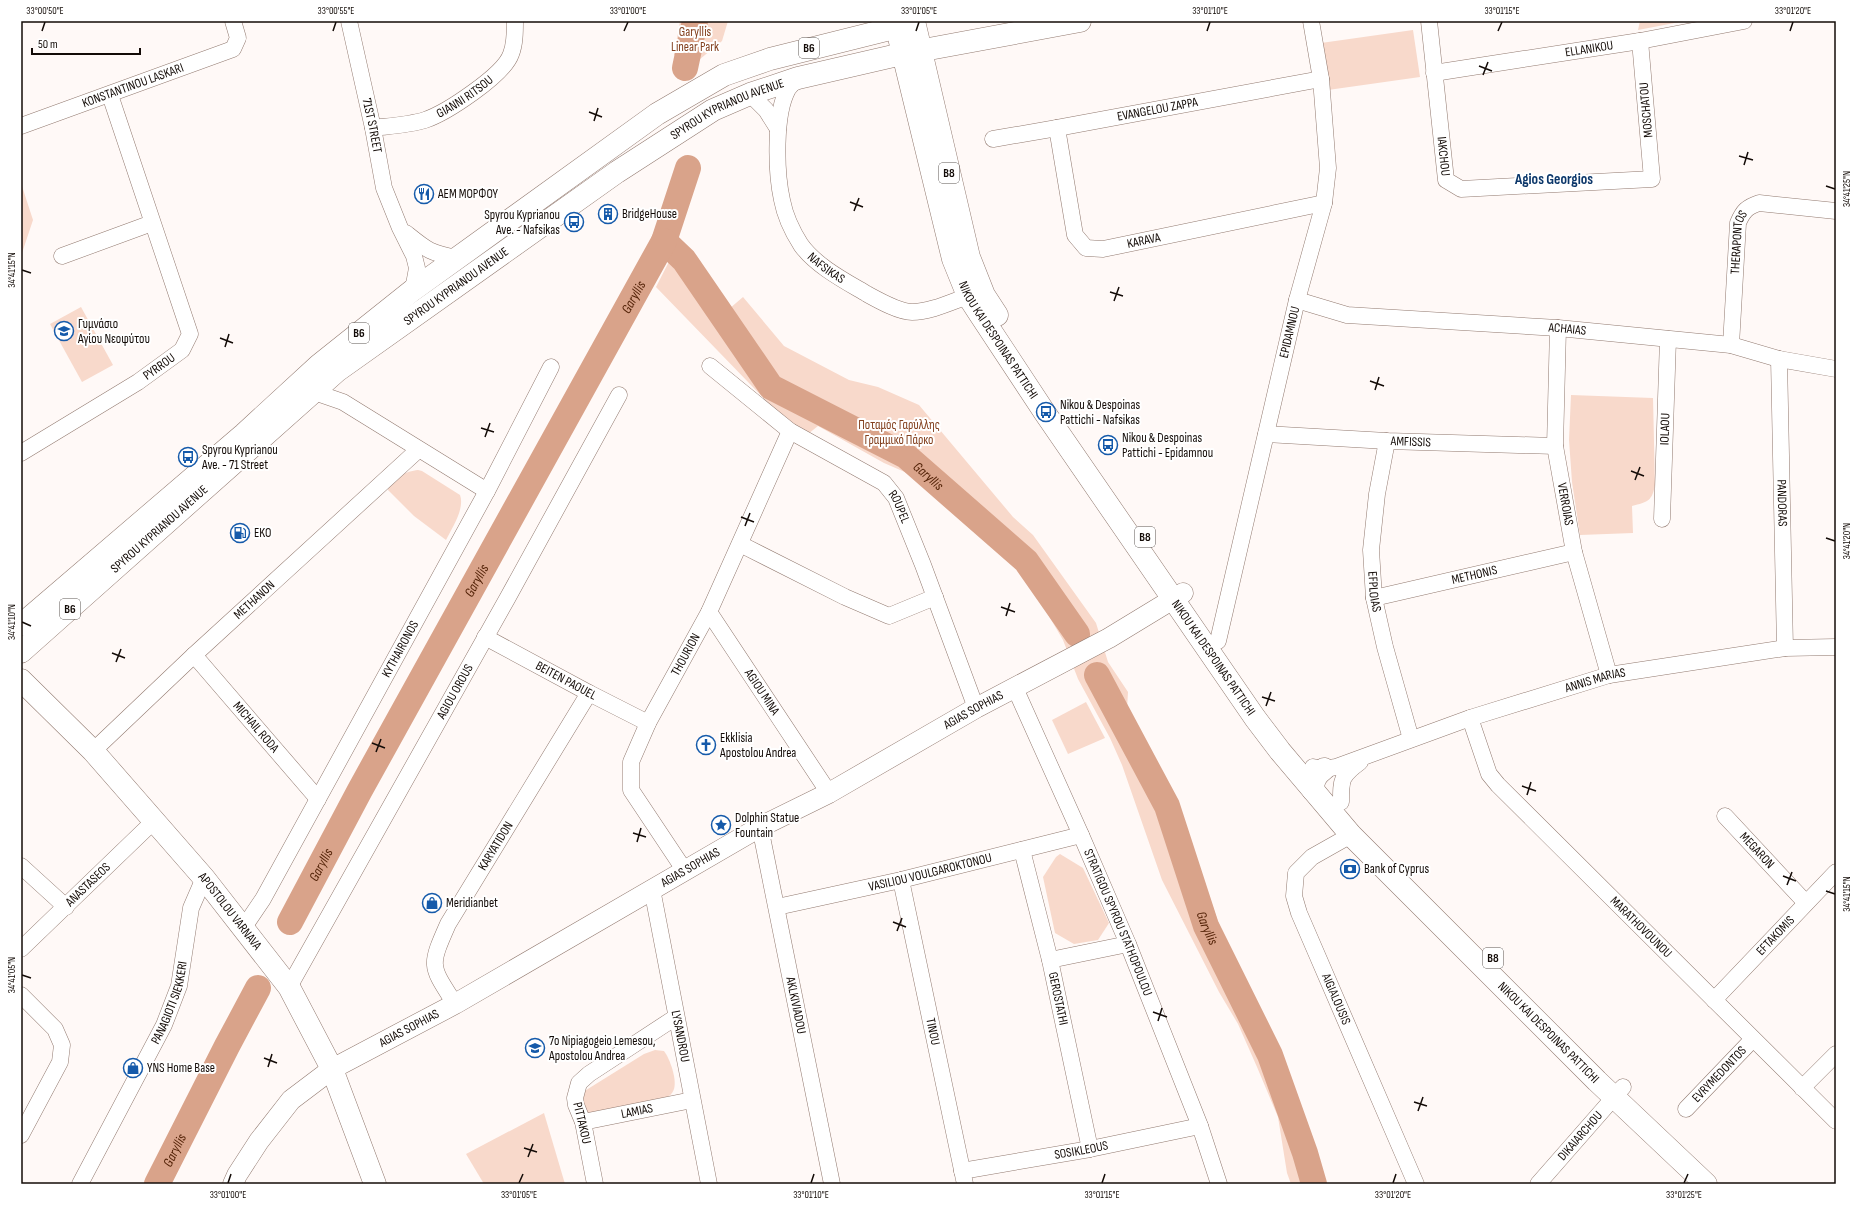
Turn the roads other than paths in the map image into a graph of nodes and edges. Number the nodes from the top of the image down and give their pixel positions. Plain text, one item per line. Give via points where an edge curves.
1 (233, 21) edge
2 (349, 21) edge
3 (515, 21) edge
4 (1080, 21) edge
5 (1311, 21) edge
6 (1428, 21) edge
7 (1744, 21) edge
8 (909, 22) edge
9 (1640, 41) junction
10 (911, 52) junction
11 (1434, 73) junction
12 (798, 78) junction
13 (1321, 79) junction
14 (750, 94) junction
15 (110, 95) junction
16 (21, 126) edge
17 (373, 128) junction
18 (1057, 128) junction
19 (778, 129) junction
20 (993, 139) dead end
21 (1652, 179) joint
22 (1324, 204) junction
23 (1836, 211) edge
24 (152, 223) junction
25 (400, 228) junction
26 (62, 256) dead end
27 (457, 258) junction
28 (413, 290) junction
29 (968, 296) junction
30 (1297, 300) junction
31 (1558, 328) junction
32 (1668, 339) junction
33 (1731, 346) junction
34 (1779, 359) junction
35 (710, 366) dead end
36 (551, 367) dead end
37 (1836, 369) edge
38 (337, 371) junction
39 (314, 392) junction
40 (619, 395) dead end
41 (343, 402) junction
42 (790, 431) junction
43 (1266, 434) junction
44 (1387, 441) junction
45 (1556, 446) junction
46 (418, 450) junction
47 (21, 453) edge
48 (487, 491) junction
49 (1662, 519) dead end
50 (740, 544) junction
51 (1574, 552) junction
52 (1178, 596) junction
53 (935, 597) junction
54 (1374, 598) junction
55 (709, 612) junction
56 (21, 625) edge
57 (485, 637) junction
58 (1218, 641) junction
59 (1836, 647) edge
60 (1785, 648) junction
61 (21, 652) edge
62 (194, 654) junction
63 (1609, 675) junction
64 (21, 680) edge
65 (1015, 688) junction
66 (589, 693) junction
67 (976, 708) junction
68 (1470, 718) junction
69 (648, 723) junction
70 (1411, 739) junction
71 (93, 752) junction
72 (1364, 758) junction
73 (1316, 775) junction
74 (828, 792) junction
75 (318, 799) junction
76 (1341, 802) junction
77 (1725, 816) dead end
78 (154, 821) junction
79 (760, 827) junction
80 (1081, 835) junction
81 (1351, 835) junction
82 (1022, 850) junction
83 (21, 866) edge
84 (685, 871) junction
85 (1836, 872) edge
86 (204, 878) junction
87 (901, 880) junction
88 (652, 889) junction
89 (1806, 903) junction
90 (66, 907) junction
91 (777, 907) junction
92 (244, 927) junction
93 (1128, 944) junction
94 (21, 949) edge
95 (1050, 960) junction
96 (289, 987) junction
97 (21, 994) edge
98 (1714, 1000) junction
99 (455, 1004) junction
100 (676, 1017) junction
101 (1753, 1039) junction
102 (1836, 1054) edge
103 (332, 1068) junction
104 (1802, 1088) junction
105 (1618, 1092) junction
106 (692, 1100) junction
107 (1686, 1109) dead end
108 (1836, 1121) edge
109 (583, 1122) junction
110 (1200, 1126) junction
111 (21, 1134) edge
112 (1090, 1149) junction
113 (964, 1178) edge
114 (80, 1184) edge
115 (233, 1184) edge
116 (375, 1184) edge
117 (595, 1184) edge
118 (709, 1184) edge
119 (832, 1184) edge
120 (1219, 1184) edge
121 (1416, 1184) edge
122 (1538, 1184) edge
123 (1706, 1184) edge
124 (1723, 1184) edge

1 - 15 street, KONSTANTINOU LASKARI via 238,38 233,49
2 - 17 street, 71ST STREET
3 - 17 street, GIANNI RITSOU via 515,40 511,56 503,67 479,88 451,107 425,120
4 - 10 main road, SPYROU KYPRIANOU AVENUE / B6
5 - 13 street, EPIDAMNOU
6 - 11 street, IAKCHOU
7 - 9 street, ELLANIKOU
8 - 10 main road, NIKOU KAI DESPOINAS PATTICHI / B8
8 - 27 main road, SPYROU KYPRIANOU AVENUE / B6 via 770,59 724,75 657,114
9 - 11 street, ELLANIKOU
9 - 21 street, MOSCHATOU
10 - 12 main road, SPYROU KYPRIANOU AVENUE / B6
10 - 29 main road, NIKOU KAI DESPOINAS PATTICHI / B8 via 953,259
10 - 52 main road, NIKOU KAI DESPOINAS PATTICHI / B8 via 969,258 984,295
11 - 21 street, IAKCHOU via 1446,180 1453,186 1461,189
12 - 14 main road, SPYROU KYPRIANOU AVENUE / B6
12 - 19 street, NAFSIKAS via 785,96
13 - 18 street, EVANGELOU ZAPPA
13 - 22 street, EPIDAMNOU via 1328,168
14 - 19 street via 766,110
14 - 38 main road, SPYROU KYPRIANOU AVENUE / B6 via 713,110 617,172
15 - 16 street, KONSTANTINOU LASKARI
15 - 24 street, PYRROU
17 - 25 street, 71ST STREET via 384,188
18 - 20 street, EVANGELOU ZAPPA
18 - 22 street, KARAVA via 1075,235 1086,248 1103,249
19 - 29 street, NAFSIKAS via 782,200 788,222 802,246 816,259 857,288 884,303 911,312
22 - 30 street, EPIDAMNOU
23 - 33 street, THERAPONTOS via 1759,203 1748,207 1741,215 1738,224
24 - 26 street
24 - 47 street, PYRROU via 190,334 182,350 138,382
25 - 27 street, 71ST STREET via 423,248
25 - 28 street, 71ST STREET via 417,268
27 - 28 main road, SPYROU KYPRIANOU AVENUE / B6
28 - 56 main road, SPYROU KYPRIANOU AVENUE / B6 via 319,365 244,434
29 - 52 main road, NIKOU KAI DESPOINAS PATTICHI via 1049,419
30 - 31 street, ACHAIAS via 1347,315
30 - 43 street, EPIDAMNOU
31 - 32 street, ACHAIAS
31 - 45 street, VERROIAS
32 - 33 street, ACHAIAS
32 - 49 street, IOLAOU
33 - 34 street, ACHAIAS
34 - 37 street, ACHAIAS
34 - 60 street, PANDORAS
35 - 42 street, ROUPEL
36 - 48 street, KYTHAIRONOS
38 - 39 main road, SPYROU KYPRIANOU AVENUE / B6
38 - 41 street via 336,386
39 - 41 street
39 - 61 main road, SPYROU KYPRIANOU AVENUE / B6
40 - 57 street, AGIOU OROUS
41 - 46 street
42 - 50 street, THOURION
42 - 53 street, ROUPEL via 884,483 896,498
43 - 44 street, AMFISSIS
43 - 58 street, EPIDAMNOU
44 - 45 street, AMFISSIS
44 - 54 street, EFPLOIAS via 1377,494 1371,550
45 - 51 street, VERROIAS
46 - 48 street
46 - 62 street, METHANON
48 - 75 street, KYTHAIRONOS
50 - 53 street via 845,597 889,616
50 - 55 street, THOURION
51 - 54 street, METHONIS
51 - 63 street, VERROIAS
52 - 58 main road, NIKOU KAI DESPOINAS PATTICHI / B8
52 - 65 street, AGIAS SOPHIAS via 1109,638
52 - 73 main road, NIKOU KAI DESPOINAS PATTICHI via 1254,718
53 - 67 street, ROUPEL
54 - 70 street, EFPLOIAS
55 - 69 street, THOURION
55 - 74 street, AGIOU MINA
57 - 66 street, BEITEN PAOUEL
57 - 96 street, AGIOU OROUS
58 - 73 main road, NIKOU KAI DESPOINAS PATTICHI / B8 via 1269,716
59 - 60 street, ANNIS MARIAS
60 - 63 street, ANNIS MARIAS
62 - 71 street, METHANON
62 - 75 street, MICHAIL RODA
63 - 68 street, ANNIS MARIAS
64 - 71 main road, APOSTOLOU VARNAVA
65 - 67 street, AGIAS SOPHIAS
65 - 80 street, STRATIGOU SPYROU STATHOPOULOU
66 - 69 street, BEITEN PAOUEL
66 - 99 street, KARYATIDON via 448,924 436,951 434,962 437,976
67 - 74 street, AGIAS SOPHIAS
68 - 70 street, ANNIS MARIAS
68 - 98 street, MARATHOVOUNOU via 1489,774 1498,785
69 - 84 street, THOURION via 631,762 631,790
70 - 72 street, ANNIS MARIAS
71 - 78 main road, APOSTOLOU VARNAVA
72 - 73 street, ANNIS MARIAS
72 - 76 street, ANNIS MARIAS via 1346,772 1342,782
73 - 76 main road, NIKOU KAI DESPOINAS PATTICHI / B8
73 - 81 main road, NIKOU KAI DESPOINAS PATTICHI
74 - 79 street, AGIAS SOPHIAS
75 - 92 street, KYTHAIRONOS via 263,899
76 - 105 main road, NIKOU KAI DESPOINAS PATTICHI / B8
77 - 89 street, MEGARON
78 - 86 main road, APOSTOLOU VARNAVA
78 - 90 street, ANASTASEOS
79 - 84 street, AGIAS SOPHIAS
79 - 91 street, AKLKIVIADOU
80 - 82 street, VASILIOU VOULGAROKTONOU
80 - 93 street, STRATIGOU SPYROU STATHOPOULOU
81 - 105 main road, NIKOU KAI DESPOINAS PATTICHI
81 - 121 street, AIGIALOUSIS via 1312,857 1296,873 1294,896 1299,914
82 - 87 street, VASILIOU VOULGAROKTONOU
82 - 95 street, GEROSTATHI
83 - 90 street
84 - 88 street, AGIAS SOPHIAS
85 - 89 street, EFTAKOMIS
86 - 92 main road, APOSTOLOU VARNAVA
86 - 114 street, PANAGIOTI SIEKKERI via 191,908 179,986 164,1026
87 - 91 street, VASILIOU VOULGAROKTONOU
87 - 113 street, TINOU
88 - 99 street, AGIAS SOPHIAS
88 - 100 street, LYSANDROU
89 - 98 street, EFTAKOMIS
90 - 94 street, ANASTASEOS
91 - 119 street, AKLKIVIADOU
92 - 96 main road, APOSTOLOU VARNAVA
93 - 95 street
93 - 110 street, STRATIGOU SPYROU STATHOPOULOU
95 - 112 street, GEROSTATHI
96 - 103 main road, APOSTOLOU VARNAVA
97 - 111 street via 55,1029 62,1045 60,1062
98 - 101 street, MARATHOVOUNOU
99 - 103 street, AGIAS SOPHIAS
100 - 106 street, LYSANDROU
100 - 109 street, PITTAKOU via 579,1083 575,1098
101 - 104 street, MARATHOVOUNOU
101 - 107 street, EVRYMEDONTOS
102 - 104 street
103 - 115 street, AGIAS SOPHIAS via 291,1100 259,1141
103 - 116 main road, APOSTOLOU VARNAVA
104 - 108 street, MARATHOVOUNOU
105 - 122 street, DIKAIARCHOU
105 - 123 main road, NIKOU KAI DESPOINAS PATTICHI
105 - 124 main road, NIKOU KAI DESPOINAS PATTICHI / B8
106 - 109 street, LAMIAS
106 - 118 street, LYSANDROU
109 - 117 street, PITTAKOU
110 - 112 street, SOSIKLEOUS
110 - 120 street, STRATIGOU SPYROU STATHOPOULOU
112 - 113 street, SOSIKLEOUS

